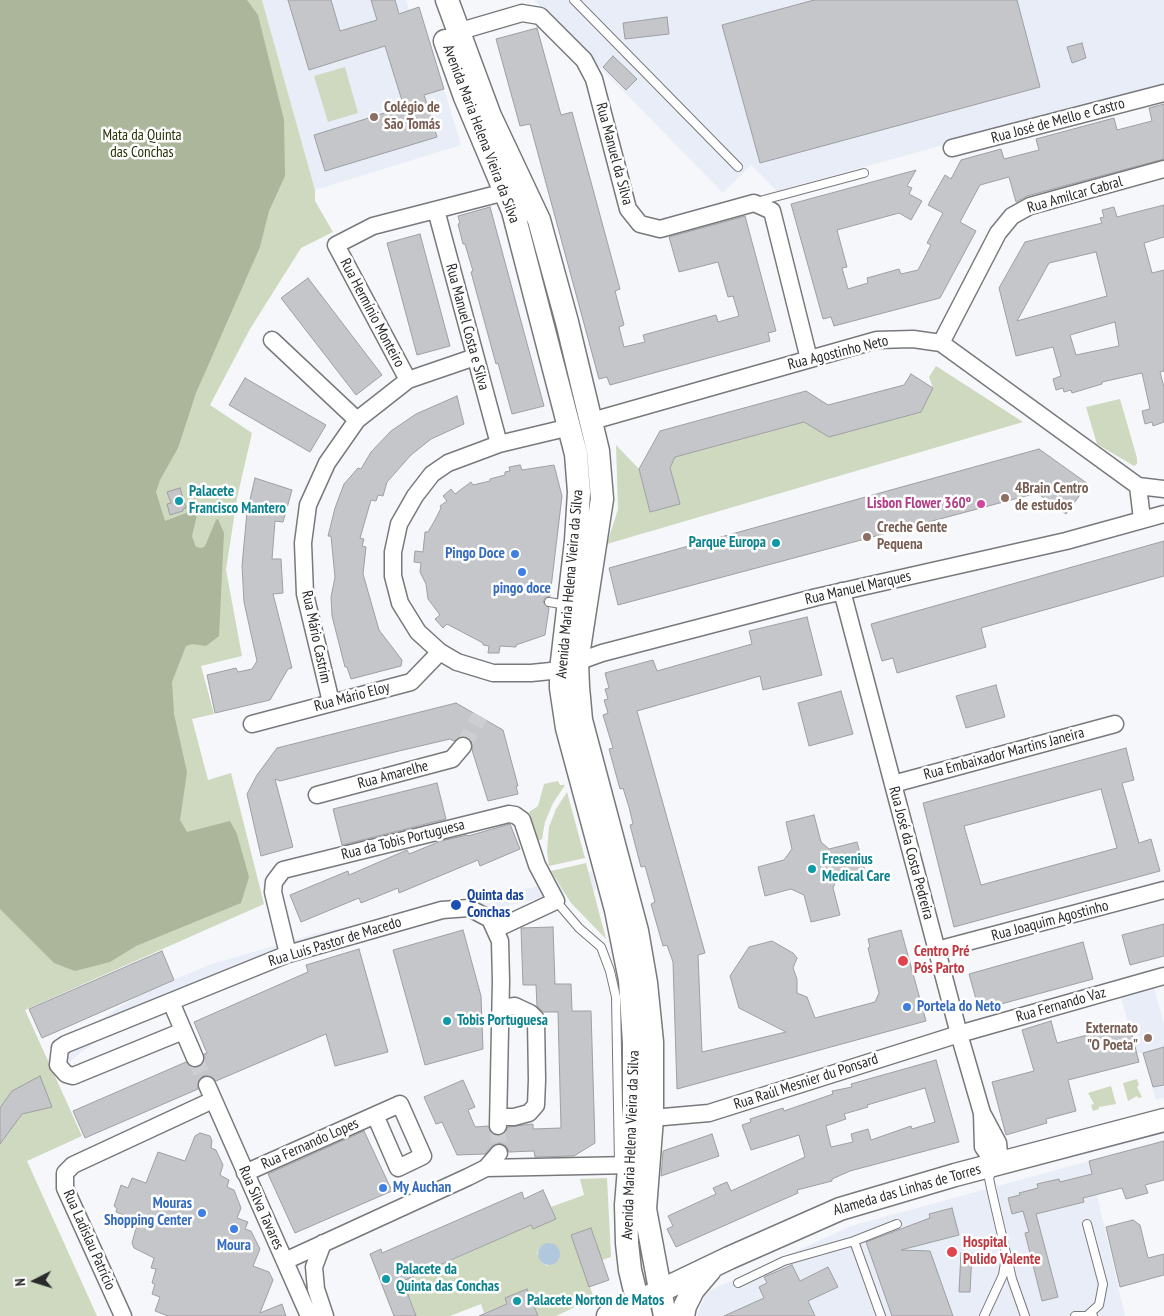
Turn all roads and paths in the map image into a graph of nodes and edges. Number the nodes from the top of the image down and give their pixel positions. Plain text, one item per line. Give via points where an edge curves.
1 (431, 0) edge
2 (446, 0) edge
3 (574, 0) edge
4 (457, 32) junction
5 (1164, 93) edge
6 (952, 148) dead end
7 (738, 167) dead end
8 (1164, 169) edge
9 (864, 173) dead end
10 (505, 192) junction
11 (754, 203) junction
12 (436, 210) junction
13 (272, 340) dead end
14 (941, 343) junction
15 (475, 357) junction
16 (809, 359) junction
17 (408, 380) junction
18 (357, 420) junction
19 (592, 421) junction
20 (570, 427) junction
21 (499, 444) junction
22 (1138, 486) junction
23 (1164, 489) edge
24 (1164, 514) edge
25 (1142, 519) junction
26 (842, 592) junction
27 (440, 652) junction
28 (569, 666) junction
29 (331, 702) junction
30 (252, 724) dead end
31 (1115, 724) dead end
32 (463, 746) tunnel mouth
33 (893, 784) junction
34 (317, 794) dead end
35 (1164, 890) edge
36 (556, 901) junction
37 (496, 929) junction
38 (937, 950) junction
39 (288, 954) junction
40 (1164, 976) edge
41 (171, 1002) junction
42 (501, 1008) junction
43 (183, 1031) junction
44 (959, 1034) junction
45 (195, 1058) tunnel mouth
46 (375, 1116) dead end
47 (652, 1118) junction
48 (1164, 1120) edge
49 (499, 1153) tunnel mouth
50 (995, 1164) junction
51 (73, 1165) joint
52 (625, 1165) junction
53 (486, 1168) junction
54 (245, 1173) junction
55 (897, 1224) dead end
56 (1087, 1224) dead end
57 (854, 1241) junction
58 (323, 1243) junction
59 (1005, 1253) junction
60 (285, 1261) junction
61 (715, 1264) junction
62 (738, 1283) dead end
63 (660, 1291) junction
64 (640, 1309) edge
65 (1091, 1315) edge
66 (123, 1316) edge
67 (309, 1316) edge
68 (324, 1316) edge
69 (608, 1316) edge
70 (665, 1316) edge
71 (683, 1316) edge
72 (881, 1316) edge
73 (984, 1316) edge
74 (1025, 1316) edge
75 (1075, 1316) edge

1 - 10 street, Avenida Maria Helena Vieira da Silva via 465,97
2 - 4 street, Avenida Maria Helena Vieira da Silva
3 - 7 lane
4 - 11 street, Rua Manuel da Silva via 522,13 540,16 584,60 594,79 628,210 640,224 660,229
4 - 19 street, Avenida Maria Helena Vieira da Silva via 490,116 539,220
5 - 6 street, Rua José de Mello e Castro
8 - 14 street, Rua Amílcar Cabral via 1030,206 1012,216 998,233
9 - 11 lane
10 - 12 street
10 - 20 street, Avenida Maria Helena Vieira da Silva
11 - 16 street via 772,211
12 - 15 street, Rua Manuel Costa e Silva
12 - 17 street, Rua Hermínio Monteiro via 373,226 336,245
13 - 18 street
14 - 16 street, Rua Agostinho Neto via 878,340
14 - 22 street, Rua Agostinho Neto
15 - 17 street, Rua Mário Castrim
15 - 21 street, Rua Manuel Costa e Silva
16 - 19 street, Rua Agostinho Neto
17 - 18 street, Rua Mário Castrim
18 - 29 street, Rua Mário Castrim via 328,463 308,506 303,543 305,594
19 - 20 street
19 - 28 street, Avenida Maria Helena Vieira da Silva via 602,499
20 - 21 street, Rua Manuel Marques
20 - 28 street, Avenida Maria Helena Vieira da Silva via 579,492 576,541 559,603
21 - 27 street, Rua Manuel Marques via 448,463 432,474 399,524 393,552 393,576 400,603 418,632
22 - 23 street, Rua Agostinho Neto
22 - 25 street
24 - 25 street, Rua Manuel Marques
25 - 26 street, Rua Manuel Marques via 1066,541
26 - 28 street, Rua Manuel Marques via 611,651
26 - 33 street, Rua José da Costa Pedreira
27 - 28 street, Rua Manuel Marques via 457,662 493,673 531,673
27 - 29 street, Rua Mário Eloy via 411,682
28 - 47 street, Avenida Maria Helena Vieira da Silva via 637,931 652,1042
28 - 52 street, Avenida Maria Helena Vieira da Silva via 567,728 618,919 630,980 634,1061
29 - 30 street, Rua Mário Eloy
31 - 33 street, Rua Embaixador Martins Janeira
32 - 34 street, Rua Amarelhe via 452,759
33 - 38 street, Rua José da Costa Pedreira
35 - 38 street, Rua Joaquim Agostinho
36 - 37 street
36 - 39 street, Rua da Tobis Portuguesa via 537,865 522,820 515,815 502,814 283,870 274,882 273,892
36 - 52 lane via 601,947 610,971 616,997
37 - 39 street, Rua Luís Pastor de Macedo via 490,919 479,911 454,908
37 - 42 street via 500,941
38 - 44 street, Rua José da Costa Pedreira
39 - 41 street, Rua Luís Pastor de Macedo
40 - 44 street, Rua Fernando Vaz
41 - 43 street
41 - 43 street, Rua Luís Pastor de Macedo via 60,1048 58,1065 66,1074 73,1076
42 - 42 street via 498,1121 529,1113 536,1105 537,1080 536,1019 515,1006
43 - 45 street
44 - 47 street, Rua Raúl Mesnier du Ponsard via 709,1113
44 - 50 street, Rua José da Costa Pedreira via 982,1113 998,1143
46 - 54 street, Rua Fernando Lopes
47 - 63 street, Avenida Maria Helena Vieira da Silva via 645,1208
48 - 50 street, Alameda das Linhas de Torres
49 - 53 street
50 - 59 lane via 989,1178
50 - 61 street, Alameda das Linhas de Torres via 840,1209
51 - 54 street, Rua Silva Tavares via 210,1092
51 - 66 street, Rua Ladislau Patrício via 65,1172 65,1188
52 - 53 street
52 - 64 street, Avenida Maria Helena Vieira da Silva via 627,1242
53 - 58 street
54 - 60 street, Rua Silva Tavares
55 - 57 lane
56 - 65 lane via 1103,1284 1099,1305
57 - 62 lane via 784,1261
57 - 72 lane
58 - 60 street
58 - 68 street via 314,1267
59 - 73 lane via 1004,1275
59 - 74 lane
60 - 67 street, Rua Silva Tavares
61 - 63 street, Alameda das Linhas de Torres
61 - 71 street via 693,1290
63 - 64 street, Alameda das Linhas de Torres
63 - 70 street, Avenida Maria Helena Vieira da Silva
64 - 69 street, Alameda das Linhas de Torres
65 - 75 lane

